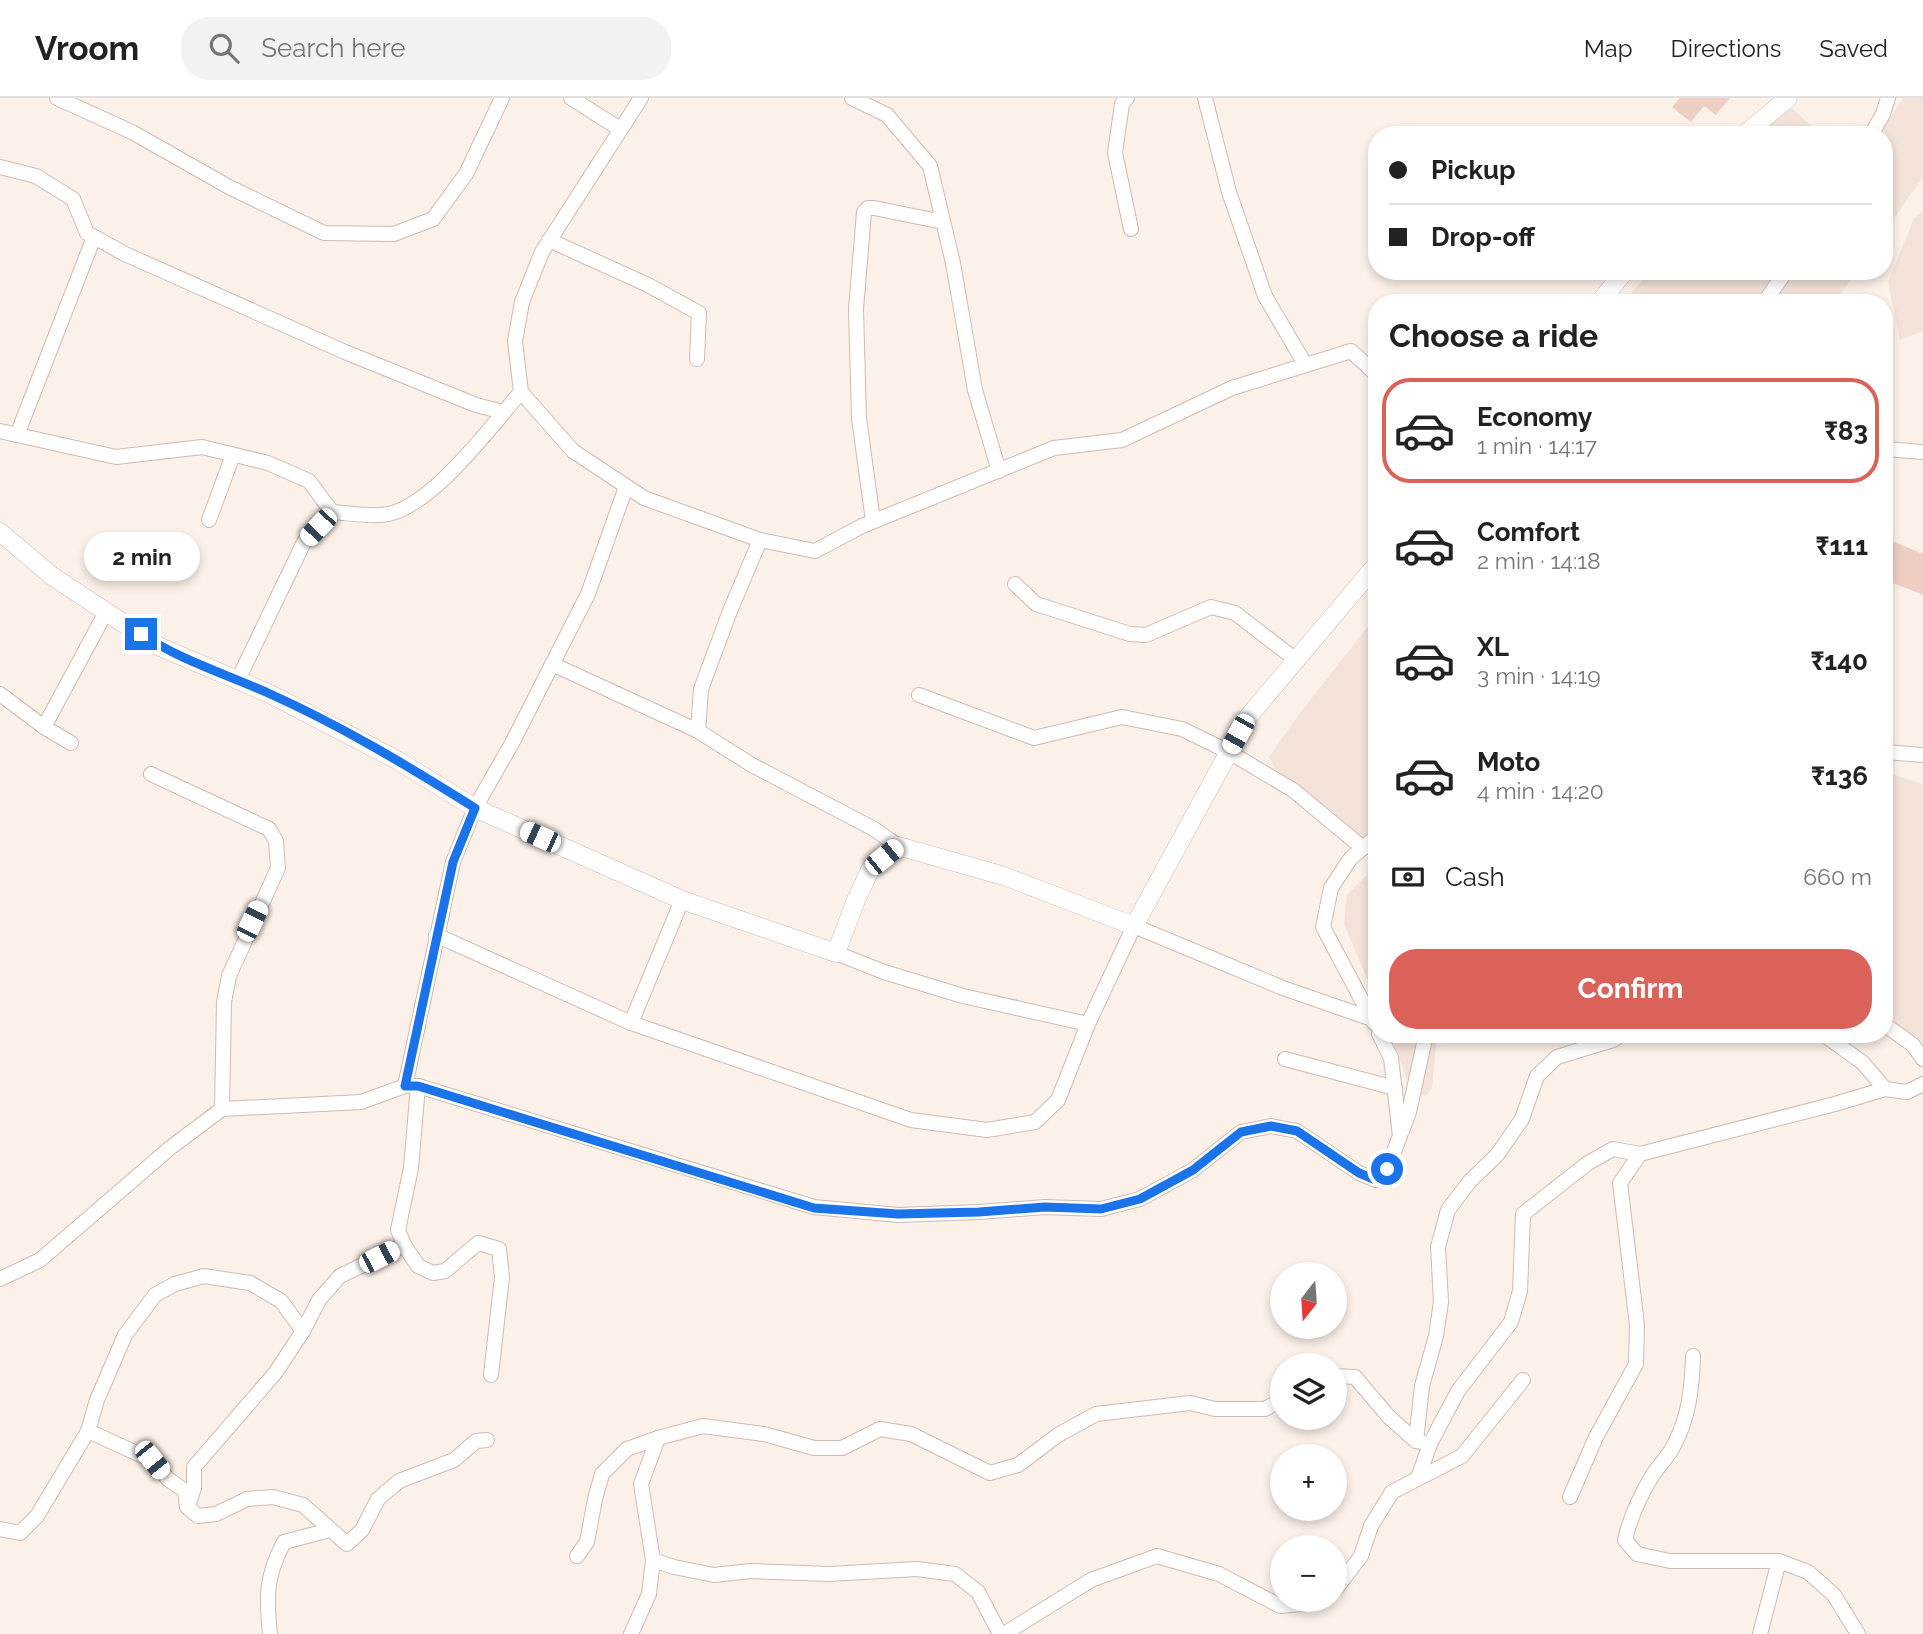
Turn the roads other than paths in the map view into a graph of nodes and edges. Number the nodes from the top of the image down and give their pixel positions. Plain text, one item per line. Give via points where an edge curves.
1 (57, 98) edge
2 (502, 98) edge
3 (571, 98) edge
4 (641, 98) edge
5 (852, 98) edge
6 (1127, 98) edge
7 (1205, 98) edge
8 (1787, 98) edge
9 (1888, 98) edge
10 (1754, 126) edge
11 (1876, 126) edge
12 (620, 129) junction
13 (0, 167) edge
14 (943, 222) junction
15 (1132, 229) dead end
16 (94, 237) junction
17 (549, 240) junction
18 (1618, 280) edge
19 (1606, 294) edge
20 (697, 359) dead end
21 (1305, 364) junction
22 (1368, 367) edge
23 (521, 392) junction
24 (503, 412) junction
25 (0, 431) edge
26 (17, 435) junction
27 (1893, 450) edge
28 (1923, 452) edge
29 (233, 455) junction
30 (999, 471) junction
31 (626, 487) junction
32 (332, 512) junction
33 (209, 520) dead end
34 (873, 522) junction
35 (0, 532) edge
36 (760, 540) junction
37 (1368, 575) edge
38 (1015, 584) dead end
39 (106, 612) junction
40 (1296, 660) junction
41 (552, 664) junction
42 (238, 680) junction
43 (0, 694) edge
44 (919, 695) dead end
45 (44, 727) junction
46 (698, 731) junction
47 (71, 743) dead end
48 (1229, 752) junction
49 (1893, 753) edge
50 (1923, 755) edge
51 (151, 774) dead end
52 (475, 808) junction
53 (1368, 844) edge
54 (898, 846) junction
55 (1363, 848) junction
56 (682, 900) junction
57 (1134, 926) junction
58 (436, 935) junction
59 (836, 953) junction
60 (1368, 1012) edge
61 (631, 1023) junction
62 (1088, 1024) junction
63 (1368, 1024) edge
64 (1893, 1031) edge
65 (1384, 1043) edge
66 (1424, 1043) edge
67 (1602, 1043) edge
68 (1835, 1043) edge
69 (1285, 1059) dead end
70 (1923, 1059) edge
71 (1923, 1084) edge
72 (412, 1086) junction
73 (1395, 1088) junction
74 (1885, 1089) junction
75 (222, 1109) junction
76 (1400, 1136) junction
77 (1640, 1154) junction
78 (404, 1244) junction
79 (0, 1279) edge
80 (303, 1331) junction
81 (1693, 1356) dead end
82 (491, 1375) dead end
83 (1347, 1377) edge
84 (1523, 1380) dead end
85 (1270, 1406) edge
86 (88, 1431) junction
87 (659, 1438) junction
88 (487, 1440) dead end
89 (1423, 1442) junction
90 (1418, 1478) junction
91 (1570, 1497) dead end
92 (187, 1507) junction
93 (0, 1529) edge
94 (330, 1530) junction
95 (577, 1556) dead end
96 (653, 1560) junction
97 (1779, 1561) junction
98 (1347, 1574) edge
99 (1270, 1601) edge
100 (270, 1634) edge
101 (631, 1634) edge
102 (1002, 1634) edge
103 (1760, 1634) edge
104 (1858, 1634) edge

1 - 2 street via 324,233 394,234 433,219 466,174
3 - 12 street
4 - 12 street
5 - 14 street via 887,115 930,166
6 - 15 street via 1122,104 1115,153
7 - 21 street via 1228,192 1265,296
8 - 10 street
9 - 11 street
12 - 17 street
13 - 16 street via 36,176 73,199 87,233
14 - 30 street via 975,390
14 - 34 street via 874,208 864,212 856,309 859,418
16 - 24 street via 345,352
16 - 26 street
17 - 20 street via 699,313
17 - 23 street via 522,302 515,341
18 - 19 street
21 - 22 street via 1351,351
21 - 30 street via 1232,388 1122,440 1054,448
23 - 24 street
23 - 31 street via 573,451
24 - 32 street via 457,466 414,503 383,516
25 - 26 street
26 - 29 street via 116,457 202,447
27 - 28 street
29 - 32 street via 268,463 309,481
29 - 33 street
30 - 34 street
31 - 36 street via 644,498
31 - 41 street via 588,594
32 - 42 street via 304,542
34 - 36 street via 815,551
35 - 39 street via 51,576
36 - 46 street via 701,689
37 - 40 street
38 - 40 street via 1036,604 1130,634 1146,635 1211,607 1235,613
39 - 42 street via 158,646
39 - 45 street
40 - 48 street via 1248,718
41 - 46 street
41 - 52 street
42 - 52 street via 397,760
43 - 45 street
44 - 48 street via 1034,738 1122,717 1182,729
45 - 47 street
46 - 54 street
48 - 55 street via 1293,790
48 - 57 street
49 - 50 street
51 - 75 street via 269,830 276,841 278,868 229,976 224,1002
52 - 56 street
52 - 58 street via 453,862
53 - 55 street
54 - 57 street via 1004,876
54 - 59 street via 871,868
55 - 60 street via 1331,888 1323,927
56 - 59 street
56 - 61 street
57 - 62 street
57 - 63 street
58 - 61 street
58 - 72 street
59 - 62 street via 962,996
61 - 62 street via 911,1120 988,1130 1035,1122 1058,1100
64 - 70 street
65 - 73 street
66 - 76 street
67 - 89 street via 1557,1056 1537,1076 1522,1119 1448,1210 1438,1247 1441,1303 1422,1386
68 - 74 street via 1863,1063
69 - 73 street
71 - 74 street via 1908,1092
72 - 75 street via 361,1102
72 - 76 street via 814,1208 898,1214 1101,1209 1140,1199 1193,1170 1241,1132 1271,1126 1297,1131 1376,1180 1387,1169
72 - 78 street via 411,1168 398,1230
73 - 76 street
74 - 77 street
75 - 79 street via 40,1260
77 - 89 street via 1614,1149 1588,1163 1523,1214 1520,1291 1511,1322
77 - 91 street via 1620,1183 1637,1325 1636,1364
78 - 80 street via 340,1276 319,1300
78 - 82 street via 418,1266 433,1273 445,1271 478,1243 499,1249 502,1277
80 - 86 street via 281,1301 250,1283 204,1276 175,1284 155,1295 125,1335
80 - 92 street via 276,1373 194,1467 194,1488
81 - 97 street via 1686,1418 1674,1447 1652,1475 1629,1520 1625,1541 1637,1554 1670,1561
83 - 89 street via 1355,1377 1389,1417
84 - 90 street via 1462,1456
85 - 87 street via 1215,1409 1190,1403 1096,1414 1018,1465 990,1473 911,1434 880,1429 842,1448 814,1448 764,1434 703,1426
86 - 92 street via 152,1460 185,1492
86 - 93 street via 37,1516 20,1533
87 - 95 street via 627,1449 603,1474 587,1542
87 - 96 street via 641,1484
88 - 94 street via 476,1441 454,1460 399,1480 378,1499 362,1530 347,1544
89 - 90 street
90 - 98 street via 1392,1492 1371,1526 1361,1556
92 - 94 street via 198,1516 216,1514 247,1499 273,1497 303,1505
94 - 100 street via 284,1542 272,1566 267,1602
96 - 101 street via 649,1594
96 - 102 street via 714,1575 917,1569 955,1574 978,1592
97 - 103 street
97 - 104 street via 1808,1572 1834,1595
99 - 102 street via 1219,1574 1157,1556 1091,1580

